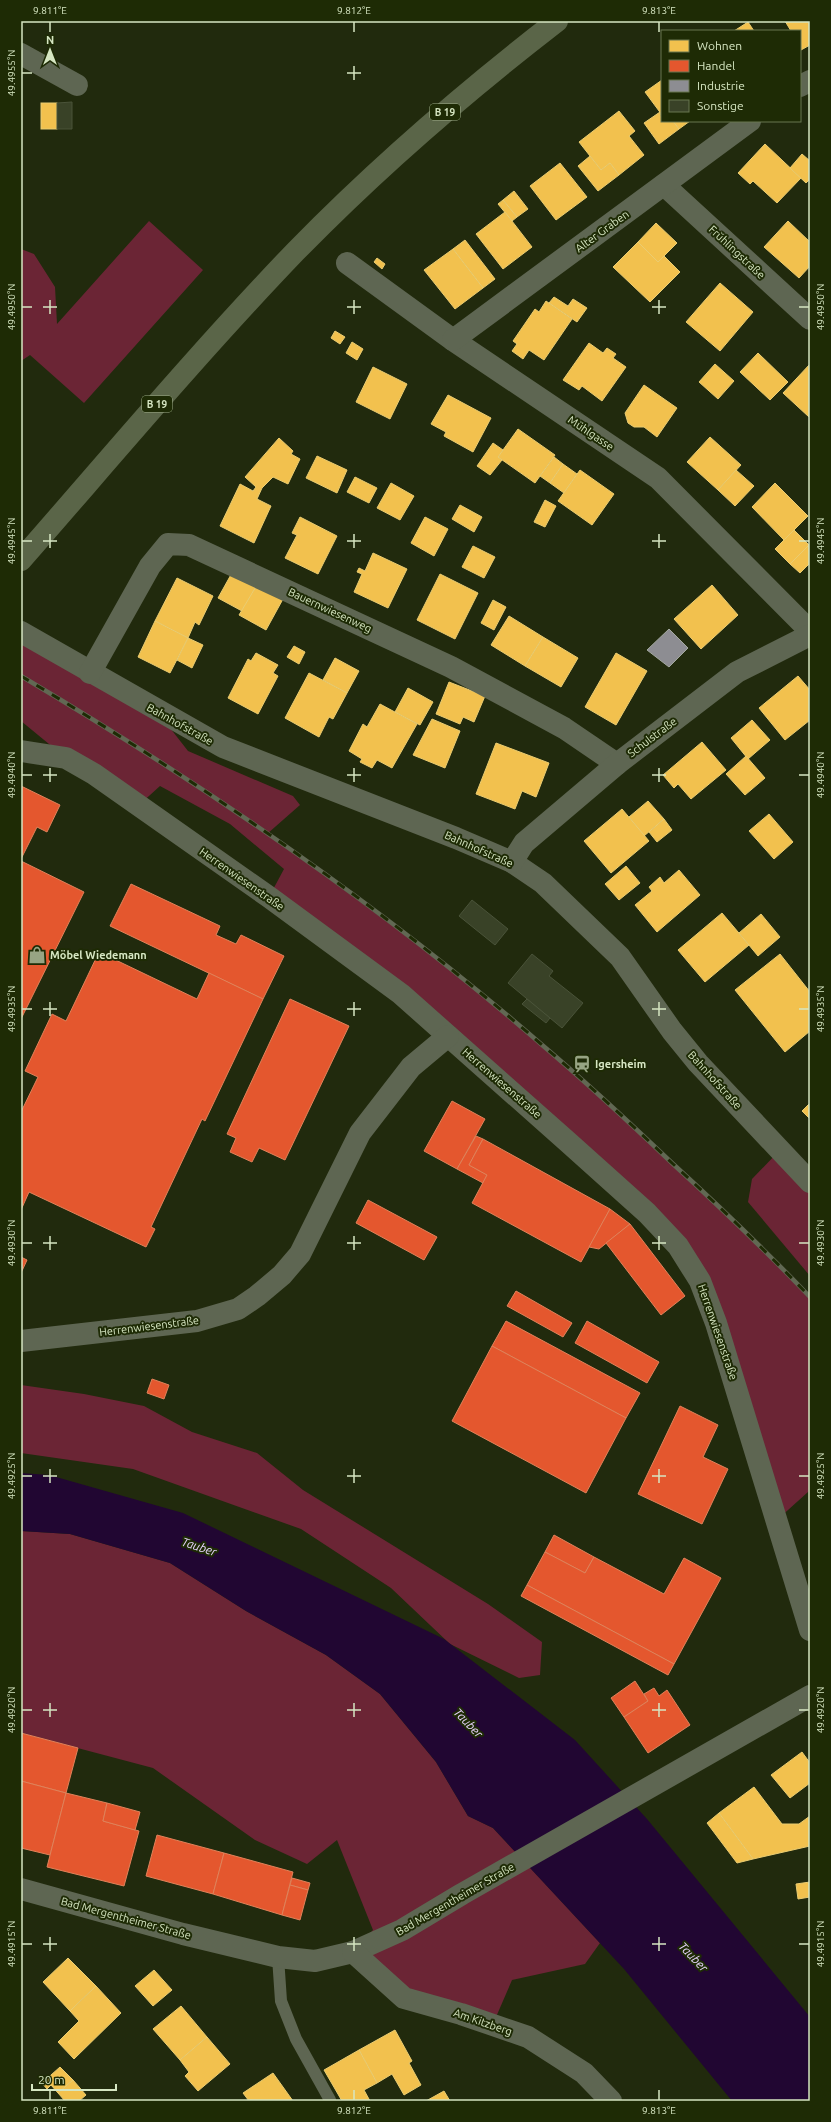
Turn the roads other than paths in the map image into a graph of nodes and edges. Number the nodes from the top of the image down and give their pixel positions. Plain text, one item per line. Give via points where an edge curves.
1 (557, 21) edge
2 (21, 54) edge
3 (810, 81) edge
4 (77, 85) dead end
5 (801, 86) edge
6 (749, 122) edge
7 (664, 185) junction
8 (347, 264) dead end
9 (810, 320) edge
10 (452, 340) junction
11 (21, 560) edge
12 (810, 630) edge
13 (21, 632) edge
14 (810, 635) edge
15 (90, 672) junction
16 (21, 751) edge
17 (616, 764) junction
18 (512, 862) junction
19 (448, 1036) junction
20 (810, 1182) edge
21 (21, 1341) edge
22 (810, 1630) edge
23 (810, 1696) edge
24 (21, 1889) edge
25 (352, 1952) junction
26 (278, 1957) junction
27 (330, 2100) edge
28 (611, 2101) edge

1 - 11 main road, B 19 via 501,64 424,130 297,251 204,350
2 - 4 street
3 - 5 street
6 - 7 street, Alter Graben
7 - 9 street, Frühlingstraße
7 - 10 street, Alter Graben
8 - 10 street, Mühlgasse
10 - 12 street, Mühlgasse via 658,478
13 - 15 street, Bahnhofstraße
14 - 17 street, Schulstraße via 737,672
15 - 17 street, Bauernwiesenweg via 150,566 168,544 189,545 451,667 564,728
15 - 18 street, Bahnhofstraße via 223,747
16 - 19 street, Herrenwiesenstraße via 66,758 94,774 269,897 394,990
17 - 18 street, Schulstraße via 524,843
18 - 20 street, Bahnhofstraße via 543,883 620,957 698,1063
19 - 21 street, Herrenwiesenstraße via 411,1067 360,1132 300,1254 282,1275 257,1296 238,1309 197,1321
19 - 22 street, Herrenwiesenstraße via 647,1214 678,1246 700,1281 719,1330
23 - 25 street, Bad Mergentheimer Straße via 402,1930
24 - 26 street, Bad Mergentheimer Straße via 183,1934
25 - 26 street, Bad Mergentheimer Straße via 315,1961
25 - 28 street, Am Kitzberg via 404,1998 528,2037 584,2073
26 - 27 lane via 281,2001 296,2040

